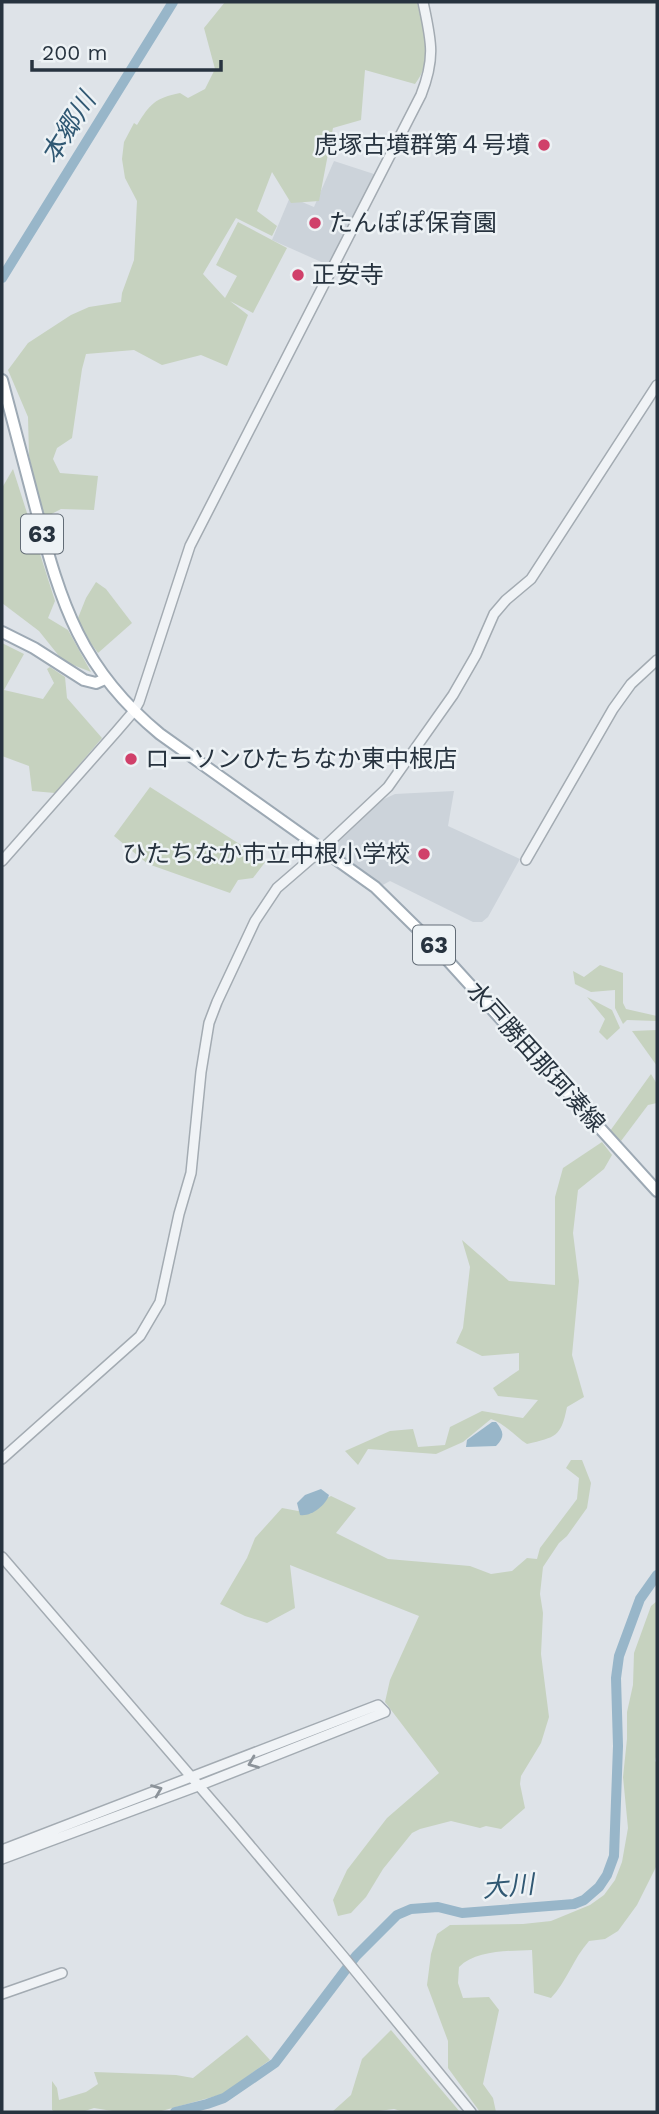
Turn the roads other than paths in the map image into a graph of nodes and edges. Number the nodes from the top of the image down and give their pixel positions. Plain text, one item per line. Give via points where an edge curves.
1 (423, 2) edge
2 (2, 380) edge
3 (657, 384) edge
4 (2, 632) edge
5 (657, 660) edge
6 (105, 679) junction
7 (134, 711) junction
8 (321, 850) junction
9 (526, 860) dead end
10 (2, 861) edge
11 (657, 1191) edge
12 (2, 1460) edge
13 (2, 1557) edge
14 (190, 1776) junction
15 (198, 1786) junction
16 (2, 1850) edge
17 (2, 1859) edge
18 (62, 1973) dead end
19 (2, 1994) edge
20 (471, 2112) edge

1 - 7 street via 432,46 421,95 190,546
2 - 6 main road, 水戸勝田那珂湊線 / 63 via 58,589 81,641
3 - 8 street via 531,579 494,614 453,695 388,787
4 - 6 main road via 84,680 96,684
5 - 9 street via 617,702
6 - 7 main road, 水戸勝田那珂湊線 / 63
7 - 8 main road, 水戸勝田那珂湊線 / 63
7 - 10 street
8 - 11 main road, 水戸勝田那珂湊線 / 63 via 375,887 408,918
8 - 12 street via 277,888 254,921 213,1010 201,1072 191,1173 162,1294 149,1322 140,1336
13 - 14 street
14 - 15 street
14 -> 15 street via 382,1708
16 -> 14 street
15 - 17 street
15 - 20 street
18 - 19 street

